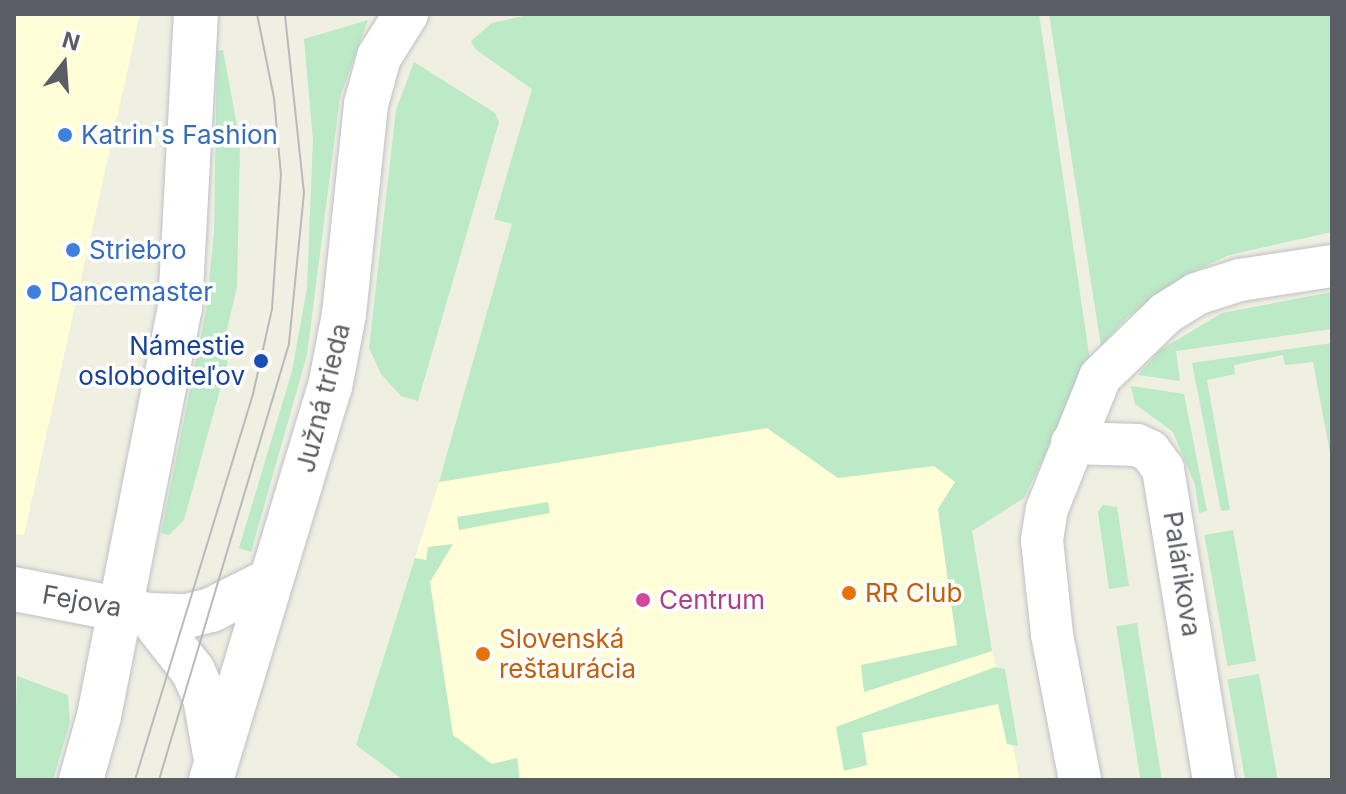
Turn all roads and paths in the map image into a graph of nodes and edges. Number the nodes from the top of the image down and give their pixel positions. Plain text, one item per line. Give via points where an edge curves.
1 (196, 14) edge
2 (406, 14) edge
3 (1332, 266) edge
4 (1072, 443) junction
5 (271, 580) junction
6 (14, 589) edge
7 (135, 611) junction
8 (214, 772) edge
9 (81, 780) edge
10 (1080, 780) edge
11 (1214, 780) edge

1 - 7 street via 180,308
2 - 5 street, Južná trieda via 388,38 372,77 330,387
3 - 4 street via 1240,280 1196,294 1166,313 1100,377
4 - 10 street via 1047,509 1042,540 1052,634
4 - 11 street, Palárikova via 1117,440 1137,445 1150,451 1163,469
5 - 7 street, Fejova via 199,614
5 - 8 street, Južná trieda
6 - 7 street, Fejova
7 - 8 street, Fejova via 177,647 205,698
7 - 9 street

